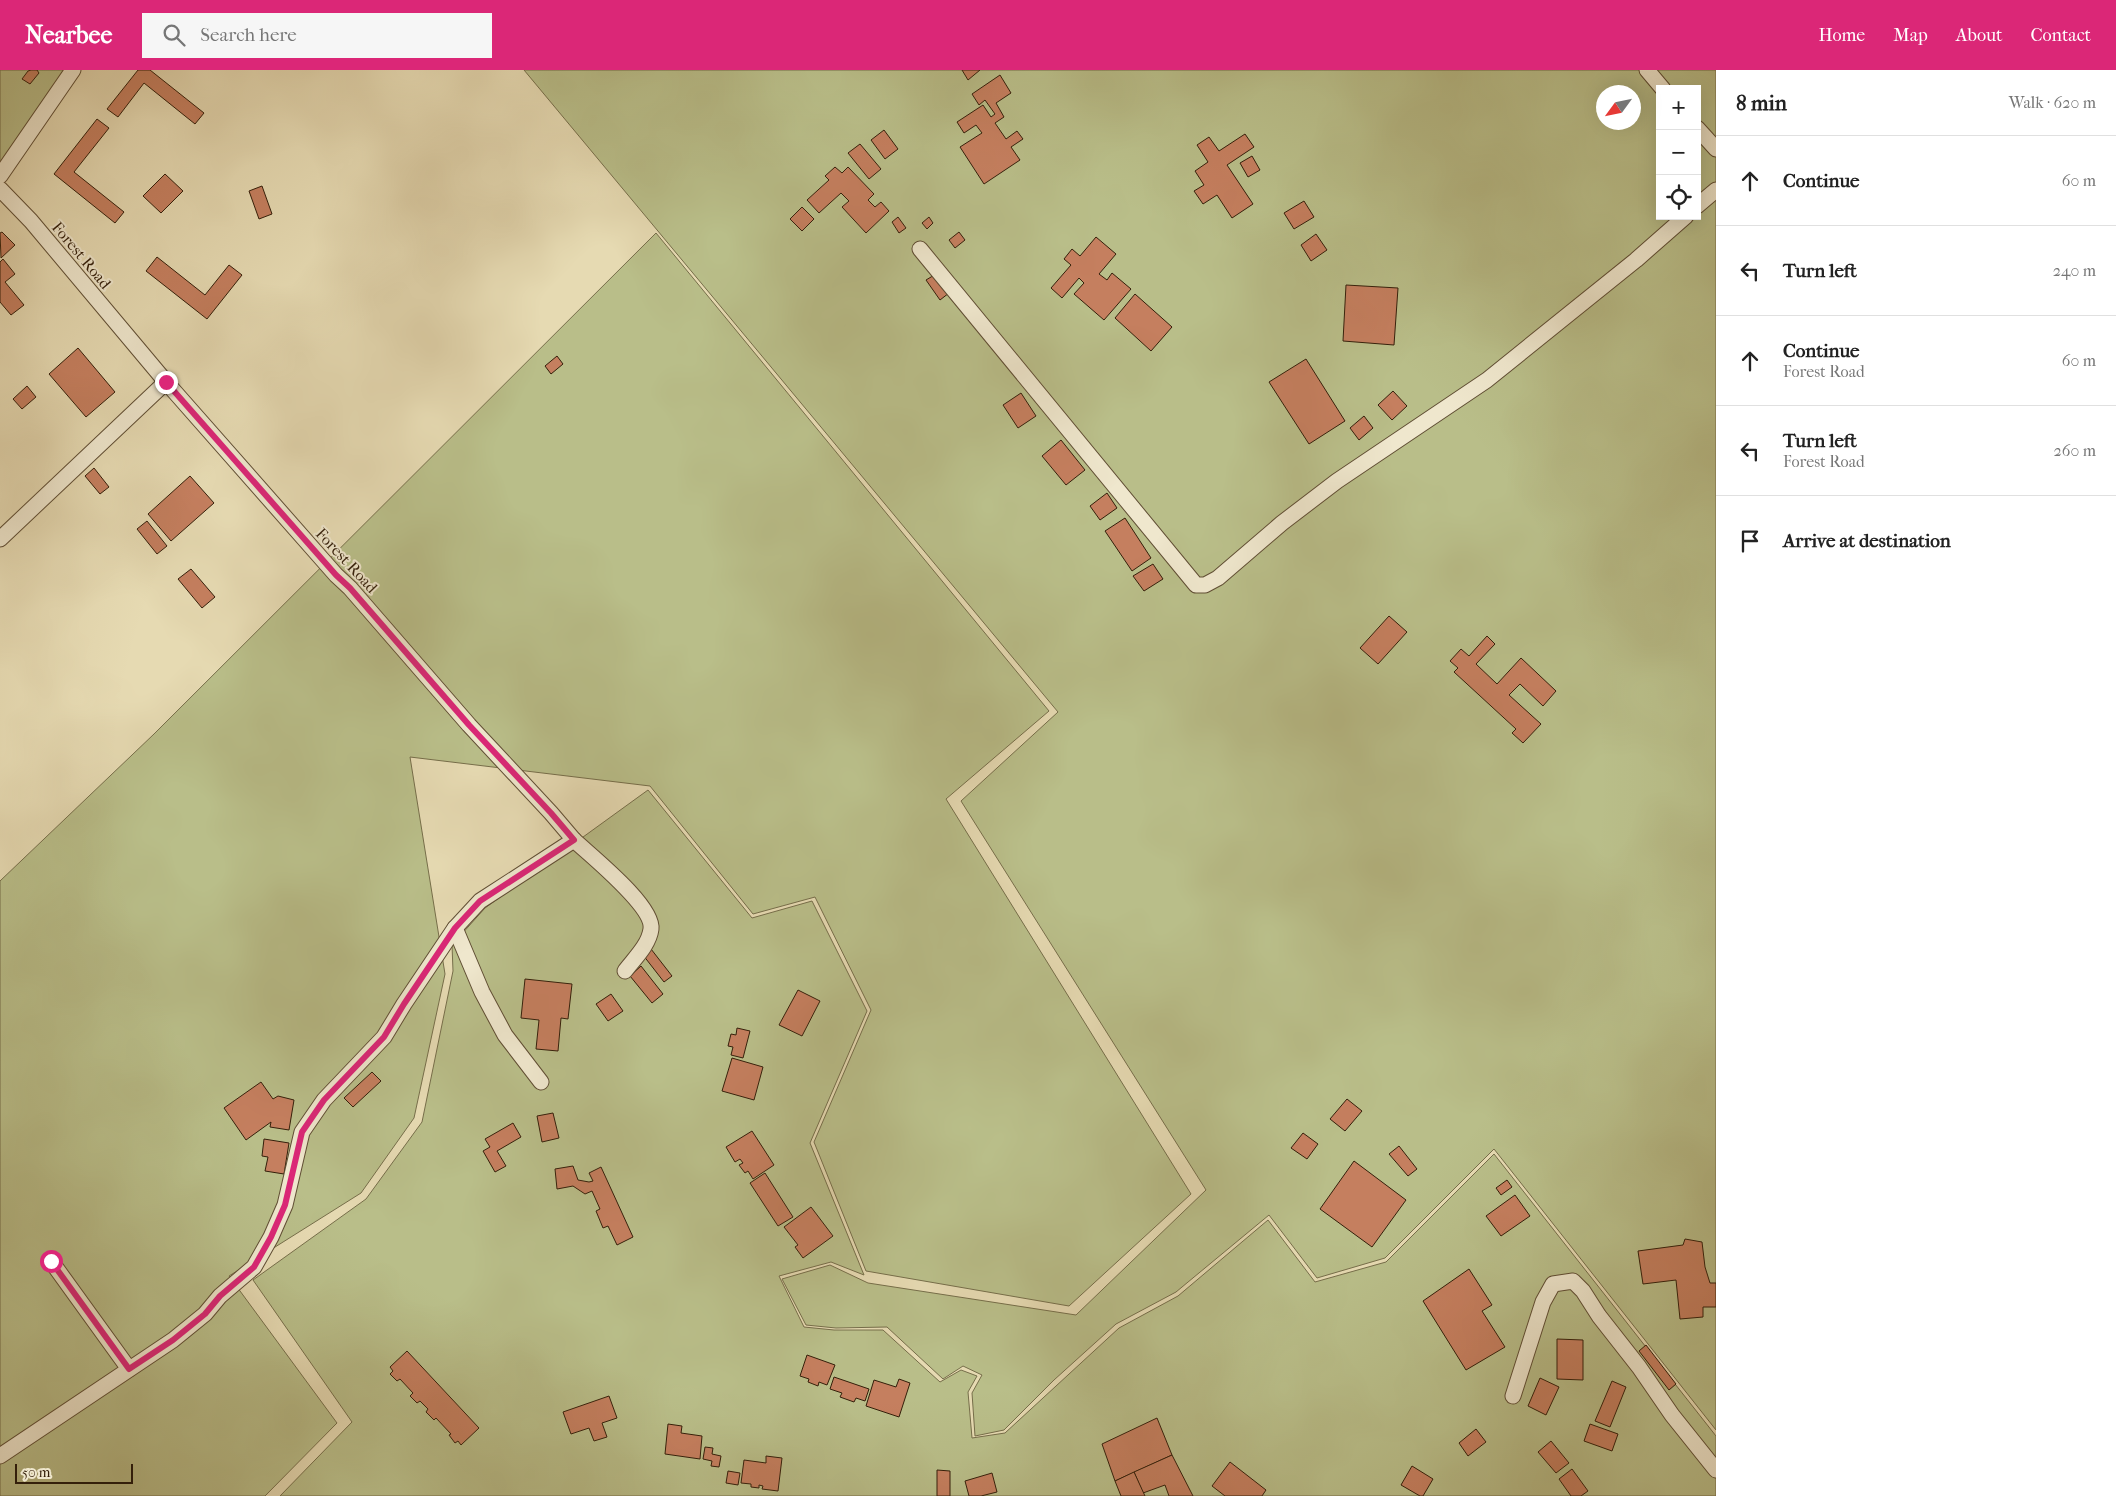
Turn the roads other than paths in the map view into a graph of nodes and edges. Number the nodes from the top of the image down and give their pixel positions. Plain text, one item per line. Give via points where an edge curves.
1 (73, 70) edge
2 (1647, 70) edge
3 (1660, 85) edge
4 (1699, 130) edge
5 (1716, 149) edge
6 (0, 176) edge
7 (0, 189) edge
8 (1716, 190) edge
9 (1701, 203) edge
10 (1681, 220) edge
11 (920, 249) dead end
12 (166, 382) junction
13 (0, 539) edge
14 (574, 840) junction
15 (455, 928) junction
16 (625, 971) dead end
17 (541, 1082) dead end
18 (51, 1261) dead end
19 (129, 1369) junction
20 (1513, 1396) dead end
21 (0, 1456) edge
22 (1716, 1470) edge

1 - 6 street
2 - 3 street
4 - 5 street
7 - 12 street, Forest Road via 31,221
8 - 9 street
10 - 11 street via 1487,380 1337,481 1218,578 1205,585 1196,585 1174,560
12 - 13 street
12 - 14 street, Forest Road
14 - 15 street via 480,901
14 - 16 street, Forest Road via 630,892 651,920 651,930 644,946
15 - 17 street via 482,992 505,1035
15 - 19 street via 384,1037 324,1100 302,1132 285,1205 254,1267 220,1296 205,1314
18 - 19 street
19 - 21 street
20 - 22 street via 1543,1302 1553,1284 1572,1281 1583,1290 1672,1415

